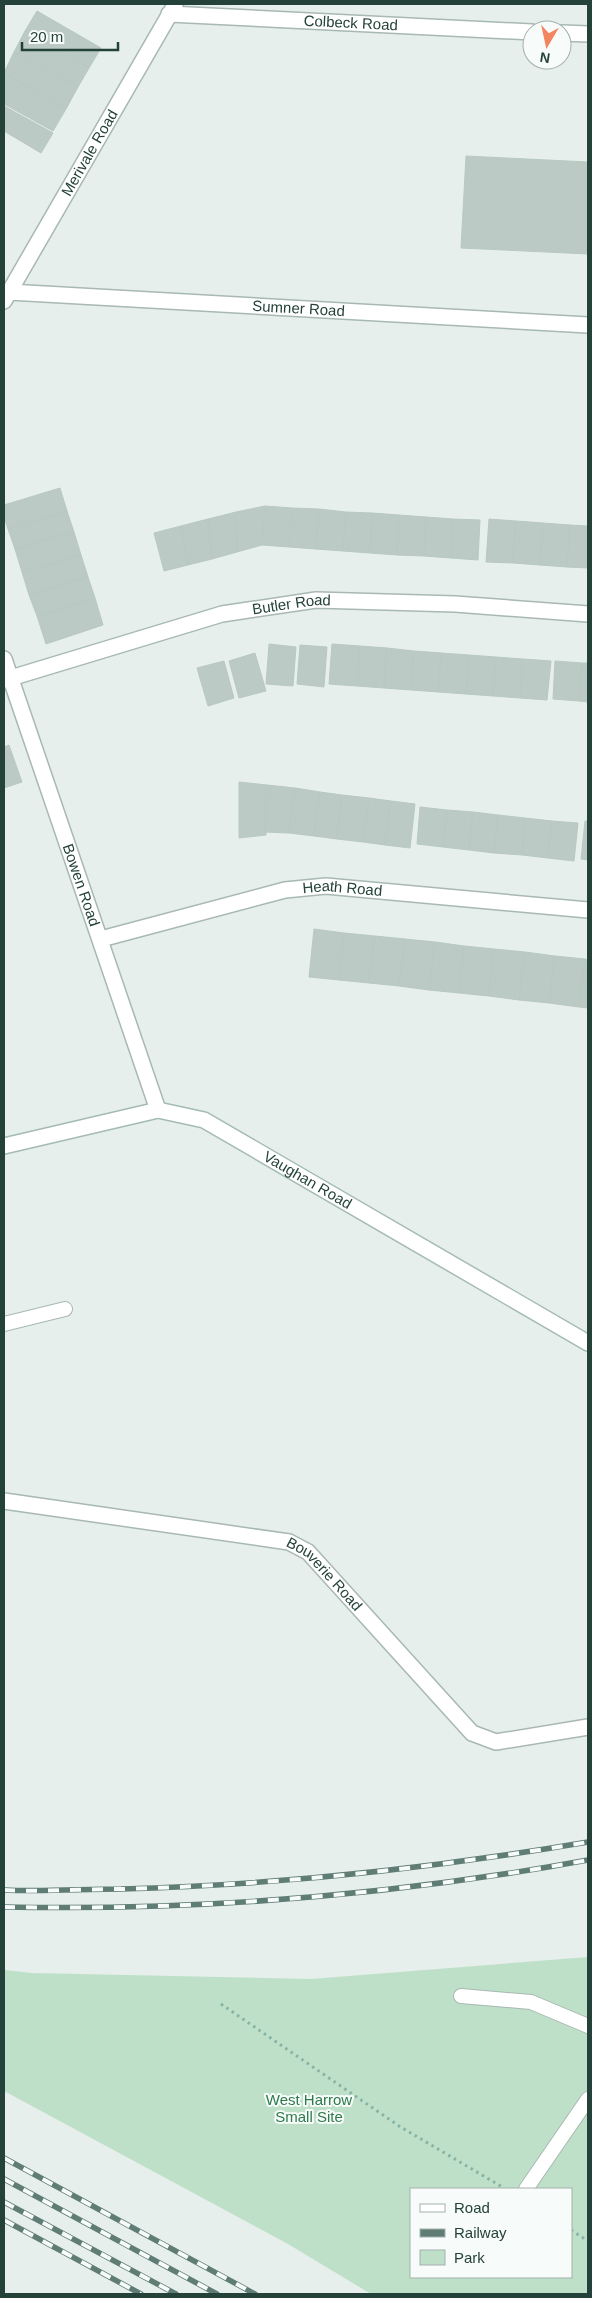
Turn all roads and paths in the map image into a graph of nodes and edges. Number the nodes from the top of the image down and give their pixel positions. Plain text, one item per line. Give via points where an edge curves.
1 (172, 9) edge
2 (522, 31) edge
3 (572, 33) edge
4 (588, 34) edge
5 (7, 296) edge
6 (588, 325) edge
7 (588, 614) edge
8 (4, 659) edge
9 (7, 679) edge
10 (588, 910) edge
11 (101, 939) junction
12 (158, 1110) junction
13 (4, 1146) edge
14 (65, 1309) dead end
15 (4, 1324) edge
16 (588, 1343) edge
17 (4, 1501) edge
18 (588, 1727) edge
19 (461, 1996) dead end
20 (221, 2004) dead end
21 (588, 2026) edge
22 (588, 2099) edge
23 (504, 2188) edge
24 (527, 2188) edge
25 (572, 2231) edge
26 (588, 2241) edge

1 - 2 street, Colbeck Road
1 - 5 street, Merivale Road
3 - 4 street
5 - 6 street, Sumner Road
7 - 9 street, Butler Road via 455,604 316,600 222,614
8 - 9 street, Bowen Road
9 - 11 street, Bowen Road
10 - 11 street, Heath Road via 326,886 285,890
11 - 12 street, Bowen Road
12 - 13 street, Vaughan Road
12 - 16 street, Vaughan Road via 204,1120
14 - 15 lane
17 - 18 street, Bouverie Road via 289,1542 308,1552 472,1733 496,1742
19 - 21 lane via 530,2002
20 - 23 path via 399,2126
22 - 24 lane
25 - 26 path

